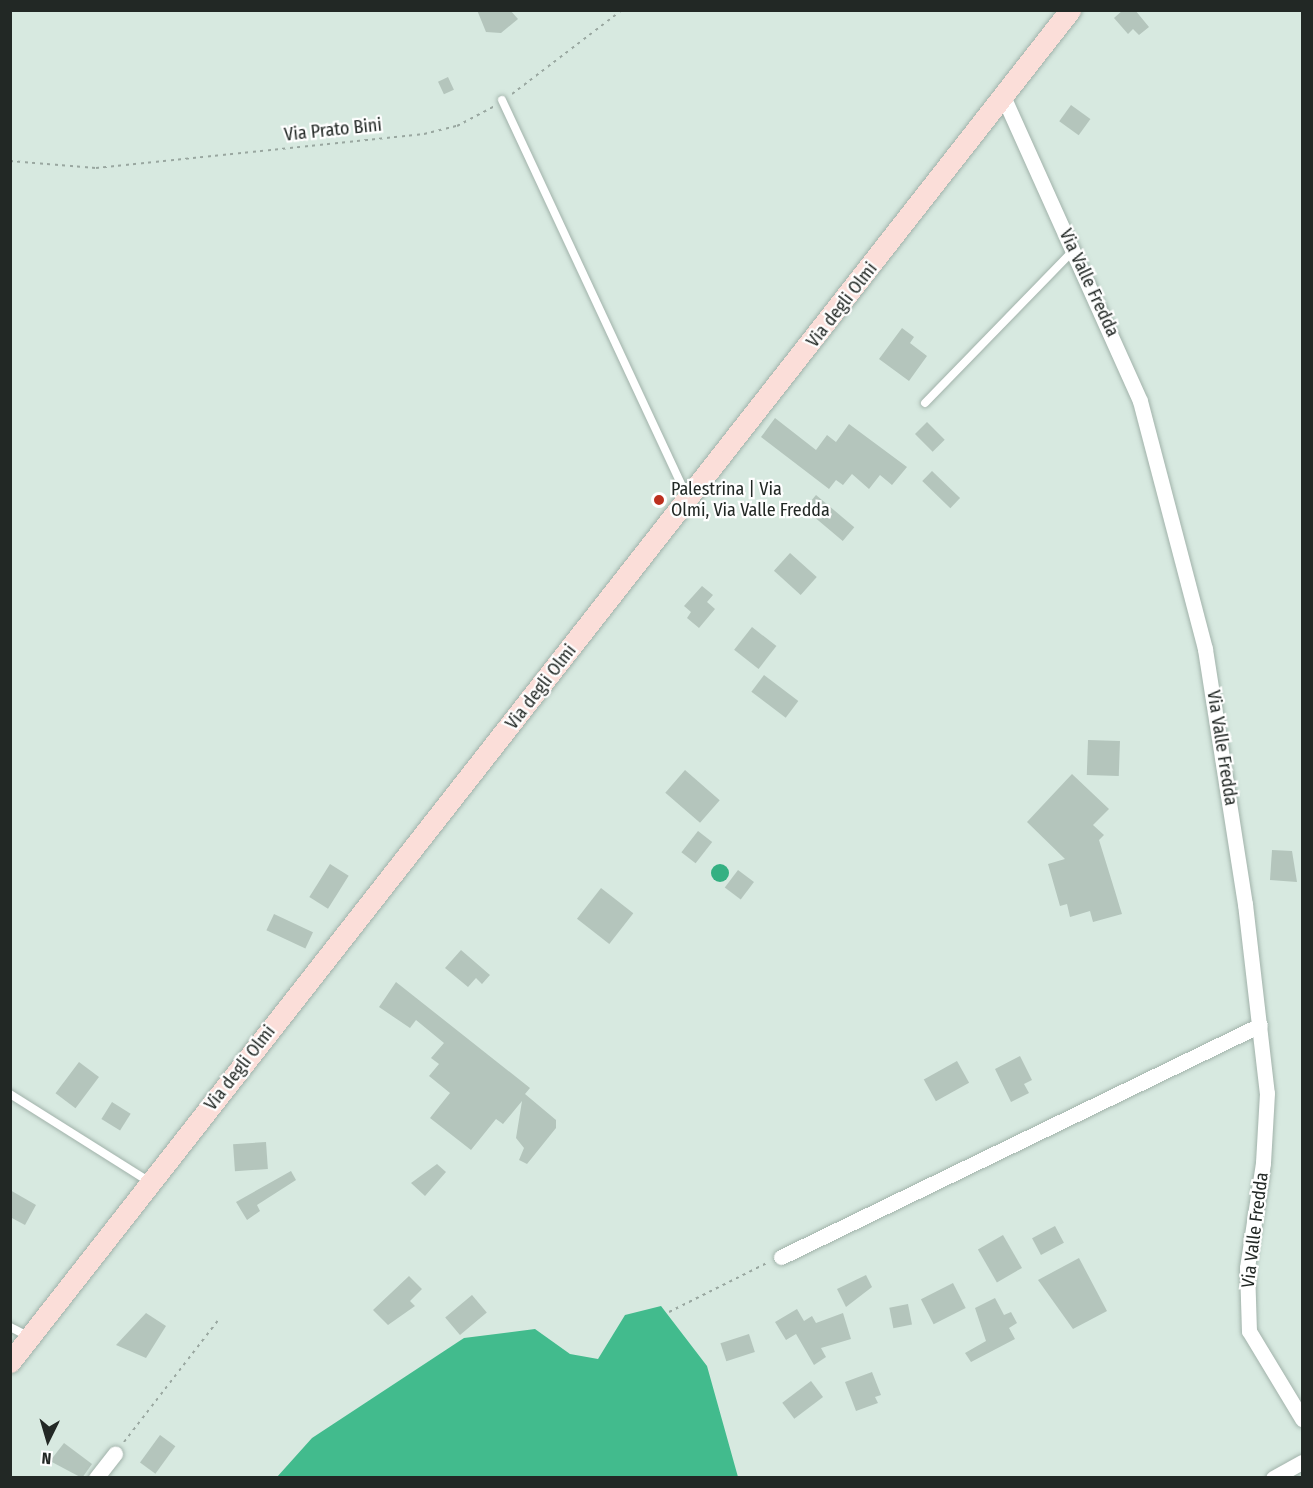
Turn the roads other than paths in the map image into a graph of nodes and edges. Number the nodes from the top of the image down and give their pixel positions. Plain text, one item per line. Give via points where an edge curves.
1 (1070, 10) edge
2 (1003, 96) junction
3 (502, 100) road end
4 (1074, 250) junction
5 (925, 403) dead end
6 (689, 500) junction
7 (1260, 1025) junction
8 (10, 1094) edge
9 (150, 1182) junction
10 (781, 1257) road end
11 (10, 1328) edge
12 (30, 1337) junction
13 (10, 1362) edge
14 (1302, 1419) edge
15 (115, 1454) road end
16 (1302, 1462) edge
17 (96, 1478) edge
18 (1273, 1478) edge

1 - 2 street, Via degli Olmi
2 - 4 street, Via Valle Fredda
2 - 6 street, Via degli Olmi
3 - 6 lane
4 - 5 lane
4 - 7 street, Via Valle Fredda via 1140,400 1200,627 1216,708
6 - 9 street, Via degli Olmi
7 - 10 street
7 - 14 street, Via Valle Fredda via 1267,1116 1248,1259 1248,1323 1255,1349
8 - 9 lane
9 - 12 street, Via degli Olmi
11 - 12 lane
12 - 13 street, Via degli Olmi
15 - 17 street
16 - 18 street

